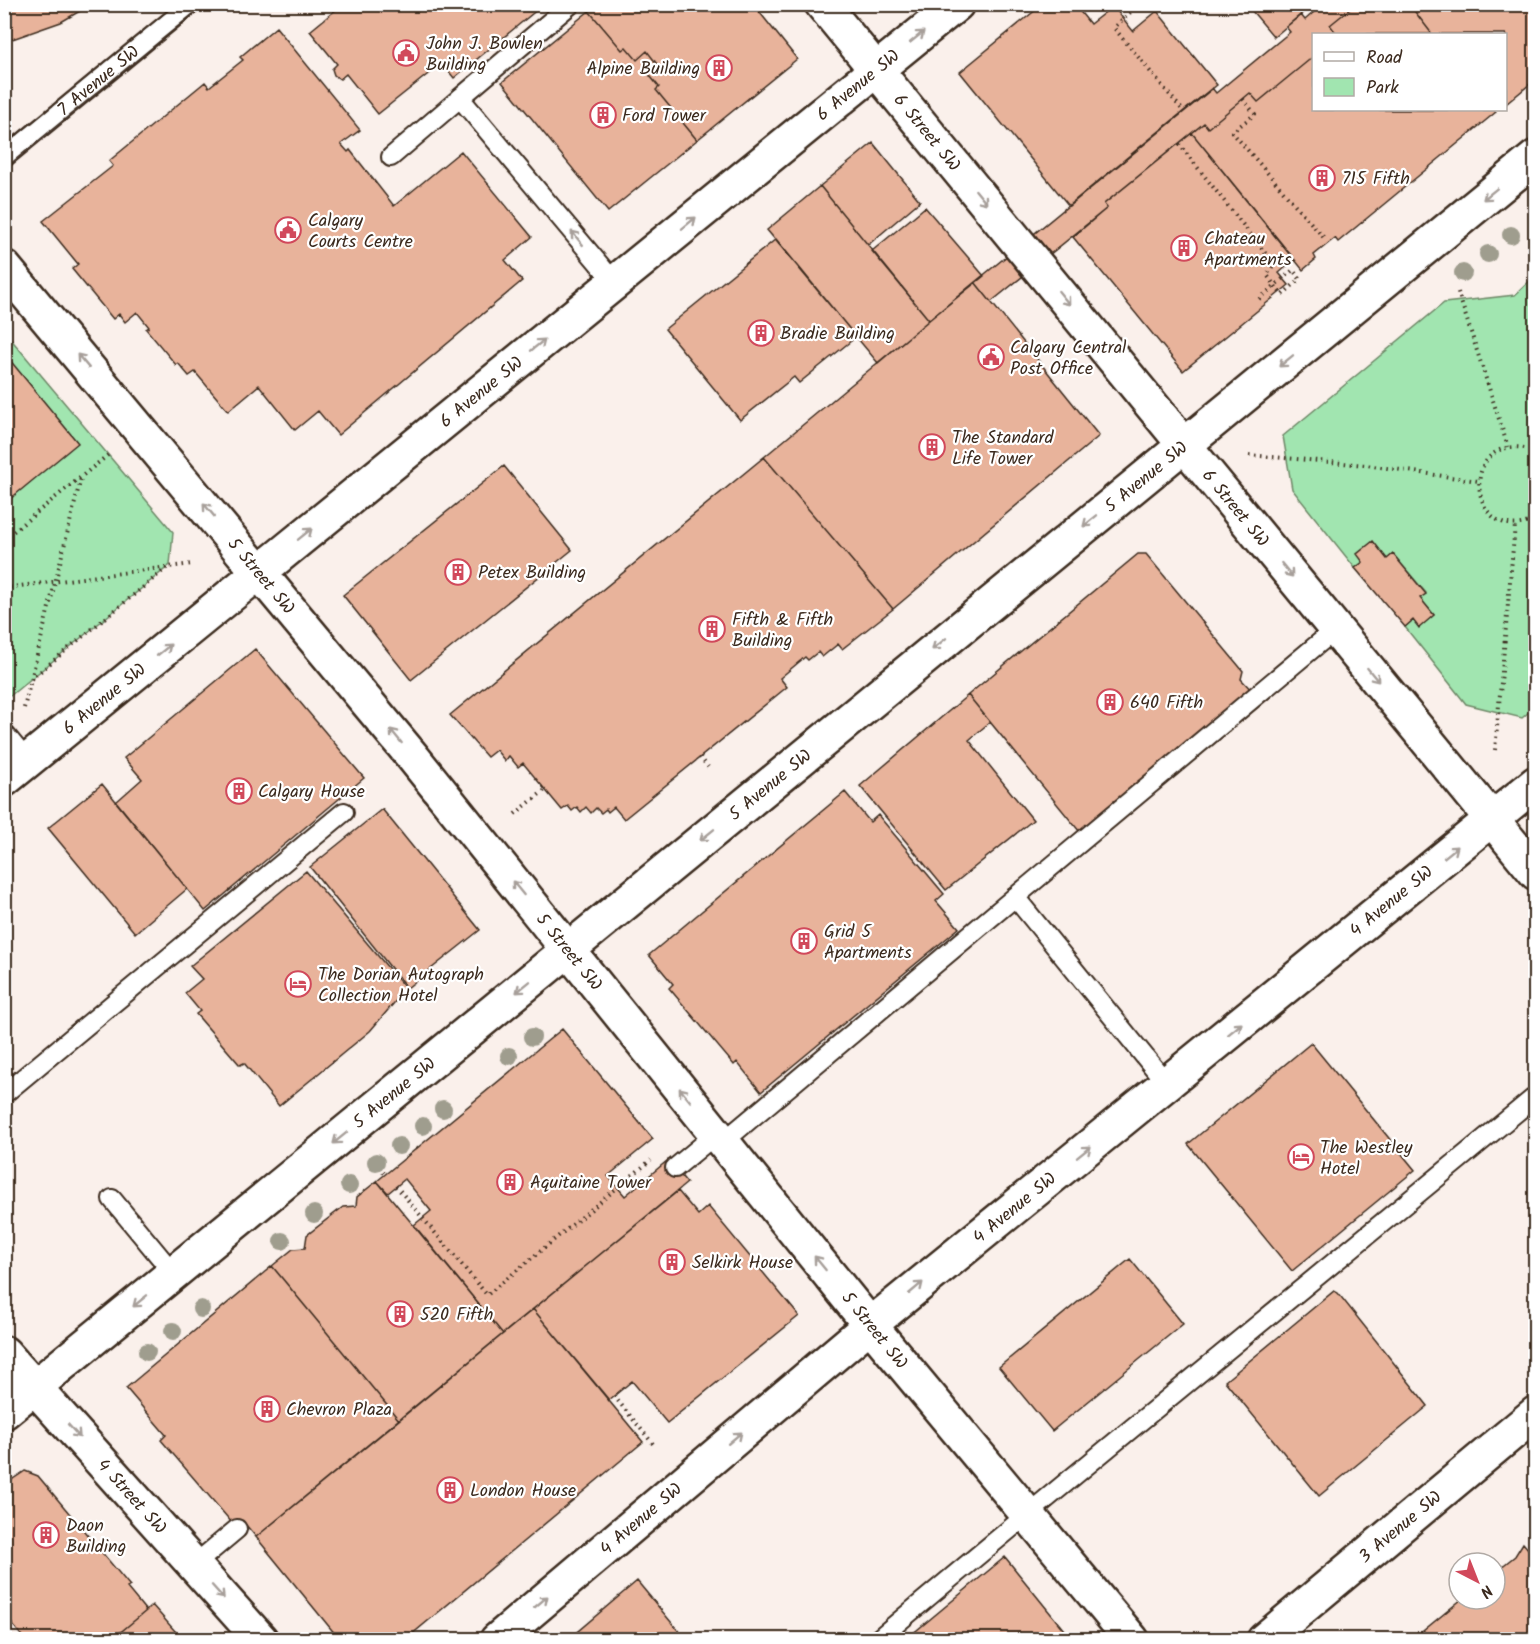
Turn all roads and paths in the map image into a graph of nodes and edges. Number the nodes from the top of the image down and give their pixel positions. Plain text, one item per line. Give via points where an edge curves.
1 (191, 4) edge
2 (571, 4) edge
3 (822, 4) edge
4 (957, 4) edge
5 (1139, 4) edge
6 (877, 70) junction
7 (460, 98) junction
8 (1243, 99) dead end
9 (1184, 112) dead end
10 (1179, 144) dead end
11 (391, 157) dead end
12 (1536, 157) edge
13 (4, 158) edge
14 (1324, 238) dead end
15 (4, 267) edge
16 (615, 282) junction
17 (1458, 292) dead end
18 (1259, 299) dead end
19 (1184, 444) junction
20 (1508, 447) junction
21 (1536, 451) edge
22 (108, 455) dead end
23 (1250, 455) dead end
24 (81, 477) junction
25 (1478, 481) junction
26 (1536, 519) edge
27 (1515, 525) junction
28 (4, 539) edge
29 (192, 564) dead end
30 (170, 566) junction
31 (259, 571) junction
32 (55, 581) junction
33 (4, 588) edge
34 (1336, 630) junction
35 (31, 680) junction
36 (24, 708) dead end
37 (4, 734) edge
38 (1495, 750) dead end
39 (700, 757) dead end
40 (708, 767) dead end
41 (12, 770) edge
42 (1536, 783) edge
43 (545, 789) dead end
44 (344, 812) dead end
45 (515, 814) dead end
46 (1491, 819) junction
47 (1536, 873) edge
48 (1015, 897) junction
49 (568, 950) junction
50 (1167, 1084) junction
51 (4, 1094) edge
52 (1536, 1096) edge
53 (720, 1138) junction
54 (656, 1157) dead end
55 (380, 1167) dead end
56 (675, 1168) dead end
57 (385, 1174) dead end
58 (396, 1186) dead end
59 (112, 1199) dead end
60 (174, 1274) junction
61 (870, 1325) junction
62 (4, 1353) edge
63 (35, 1387) junction
64 (614, 1396) dead end
65 (4, 1412) edge
66 (1536, 1413) edge
67 (654, 1445) dead end
68 (1027, 1513) junction
69 (237, 1529) dead end
70 (194, 1565) junction
71 (261, 1640) edge
72 (496, 1640) edge
73 (877, 1640) edge
74 (1132, 1640) edge
75 (1264, 1640) edge

1 - 13 lane, 7 Avenue SW
2 - 7 lane
3 - 6 main road, 6 Street SW
6 -> 4 main road, 6 Avenue SW
5 - 9 path via 1114,28
16 -> 6 main road, 6 Avenue SW
6 -> 19 main road, 6 Street SW
7 - 11 lane
16 -> 7 lane
8 - 14 path via 1255,114 1232,132
10 - 18 path via 1274,264 1267,275 1271,281 1275,288 1282,295 1300,279 1293,270 1276,285 1267,292
12 -> 19 main road, 5 Avenue SW
31 -> 15 main road, 5 Street SW
31 -> 16 main road, 6 Avenue SW
17 - 20 path
19 -> 34 main road, 6 Street SW
19 -> 49 main road, 5 Avenue SW
20 - 21 path
20 - 25 path via 1488,459
22 - 24 path
23 - 25 path via 1366,465
24 - 28 path
24 - 32 path
25 - 27 path via 1481,500 1492,516
26 - 27 path
27 - 38 path
29 - 30 path
30 - 32 path
30 - 35 path
41 -> 31 main road, 6 Avenue SW
49 -> 31 main road, 5 Street SW
32 - 33 path
32 - 35 path
34 -> 46 main road, 6 Street SW
34 - 48 lane
35 - 36 path
37 - 41 lane
39 - 40 path
42 - 46 main road, 4 Avenue SW
43 - 45 path
44 - 51 lane
46 - 47 main road, 6 Street SW
50 -> 46 main road, 4 Avenue SW
48 - 50 lane
48 - 53 lane
53 -> 49 main road, 5 Street SW
49 -> 60 main road, 5 Avenue SW
61 -> 50 main road, 4 Avenue SW
52 - 68 lane
53 - 56 lane
61 -> 53 main road, 5 Street SW
54 - 58 path via 487,1295
55 - 57 path
59 - 60 lane
60 -> 63 main road, 5 Avenue SW
61 - 68 main road, 5 Street SW
72 -> 61 main road, 4 Avenue SW
62 - 63 main road, 4 Street SW
63 - 65 main road, 5 Avenue SW
63 -> 70 main road, 4 Street SW
64 - 67 path
66 - 75 main road, 3 Avenue SW
68 - 73 lane
68 - 74 main road, 5 Street SW
69 - 70 lane
70 -> 71 main road, 4 Street SW

